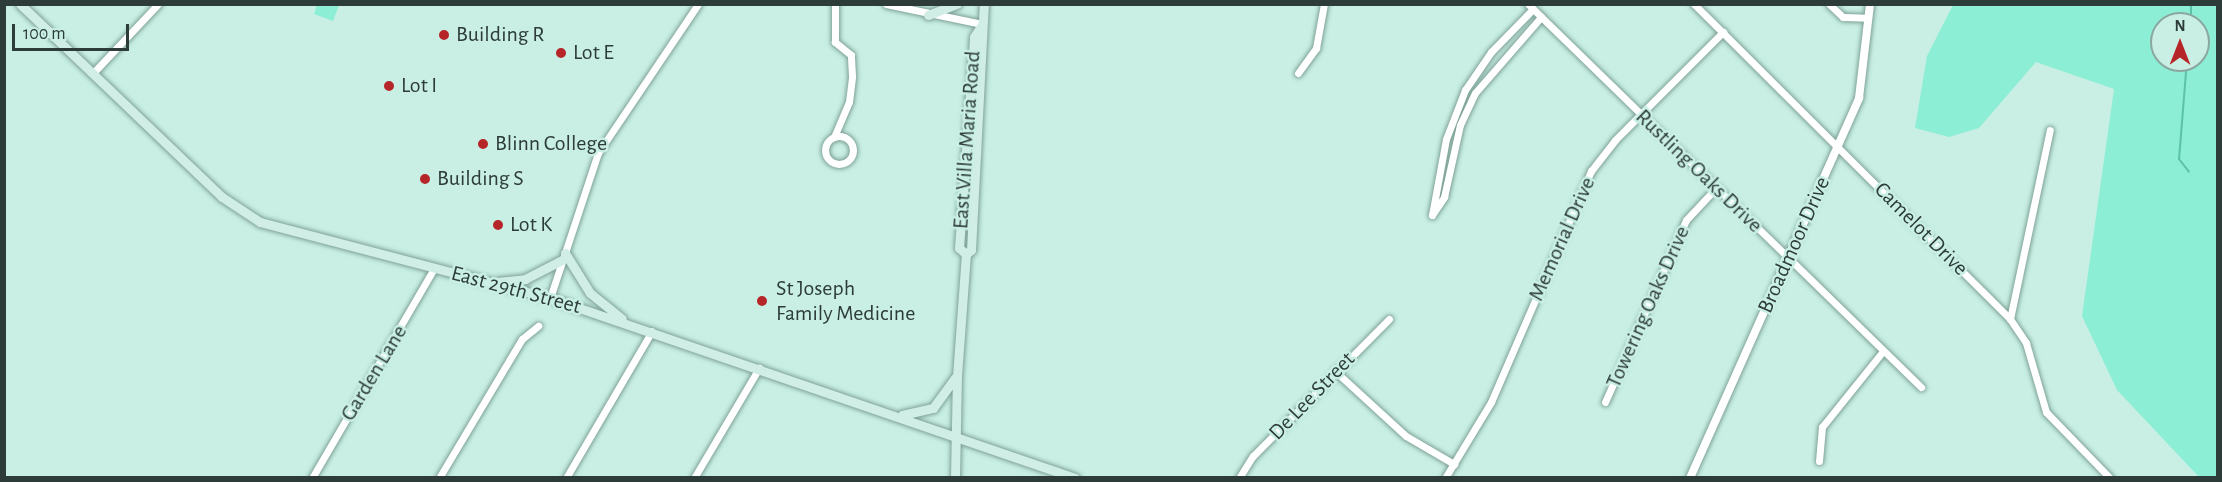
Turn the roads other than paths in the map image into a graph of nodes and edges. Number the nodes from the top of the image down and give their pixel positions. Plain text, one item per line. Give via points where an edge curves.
1 (20, 4) edge
2 (158, 4) edge
3 (698, 4) edge
4 (835, 4) edge
5 (886, 4) edge
6 (957, 4) edge
7 (984, 4) edge
8 (1324, 4) edge
9 (1694, 4) edge
10 (1829, 4) edge
11 (1870, 4) edge
12 (1531, 7) edge
13 (928, 15) junction
14 (1541, 16) junction
15 (1868, 18) junction
16 (982, 24) junction
17 (1723, 33) junction
18 (1298, 73) dead end
19 (93, 74) junction
20 (1640, 114) junction
21 (1452, 122) junction
22 (1460, 125) junction
23 (2050, 130) dead end
24 (834, 137) junction
25 (1838, 147) junction
26 (1716, 188) junction
27 (564, 257) junction
28 (1788, 258) junction
29 (434, 268) junction
30 (491, 283) junction
31 (550, 298) junction
32 (1389, 318) dead end
33 (2010, 318) junction
34 (626, 322) junction
35 (538, 326) dead end
36 (652, 331) junction
37 (1883, 351) junction
38 (759, 368) junction
39 (1335, 371) junction
40 (957, 376) junction
41 (1921, 387) dead end
42 (1605, 402) dead end
43 (901, 415) junction
44 (955, 435) junction
45 (1819, 461) dead end
46 (1454, 464) junction
47 (312, 477) edge
48 (439, 477) edge
49 (566, 477) edge
50 (694, 477) edge
51 (955, 477) edge
52 (1075, 477) edge
53 (1239, 477) edge
54 (1445, 477) edge
55 (1690, 477) edge
56 (2110, 477) edge

1 - 19 main road, East 29th Street
2 - 19 street
3 - 27 street via 598,153
4 - 24 street via 833,36 851,55 852,76 849,102
5 - 13 street
6 - 13 main road
7 - 16 main road, East Villa Maria Road
8 - 18 street via 1316,48
9 - 17 street, Camelot Drive
10 - 15 street via 1843,17
11 - 15 street, Broadmoor Drive
12 - 14 street, Rustling Oaks Drive
12 - 21 street via 1477,70
13 - 16 street
14 - 20 street, Rustling Oaks Drive
14 - 22 street via 1483,78
15 - 25 street, Broadmoor Drive via 1864,81
16 - 40 main road, East Villa Maria Road via 974,37 959,249 966,254
17 - 20 street, Memorial Drive
17 - 25 street, Camelot Drive
19 - 29 main road, East 29th Street via 245,214
20 - 26 street, Rustling Oaks Drive
20 - 46 street, Memorial Drive via 1591,171 1491,402
21 - 22 street
21 - 22 street via 1432,215 1444,197
23 - 33 street
24 - 24 street via 826,144 825,155 844,163 852,145
25 - 28 street, Broadmoor Drive
25 - 33 street, Camelot Drive
26 - 28 street, Rustling Oaks Drive
26 - 42 street, Towering Oaks Drive via 1686,220
27 - 30 main road via 525,279
27 - 31 street
27 - 34 main road via 590,294
28 - 37 street, Rustling Oaks Drive
28 - 55 street, Broadmoor Drive
29 - 30 main road, East 29th Street
29 - 47 street, Garden Lane
30 - 31 main road, East 29th Street
31 - 34 main road, East 29th Street
32 - 39 street, De Lee Street
33 - 56 street, Camelot Drive via 2026,343 2046,412
34 - 36 main road, East 29th Street
35 - 48 street via 522,339
36 - 38 main road, East 29th Street
36 - 49 street
37 - 41 street, Rustling Oaks Drive
37 - 45 street via 1822,427
38 - 43 main road, East 29th Street
38 - 50 street
39 - 46 street via 1406,436
39 - 53 street, De Lee Street
40 - 43 main road via 933,408
40 - 44 main road, East Villa Maria Road
43 - 44 main road, East 29th Street
44 - 51 main road, East Villa Maria Road
44 - 52 main road, East 29th Street
46 - 54 street, Memorial Drive

